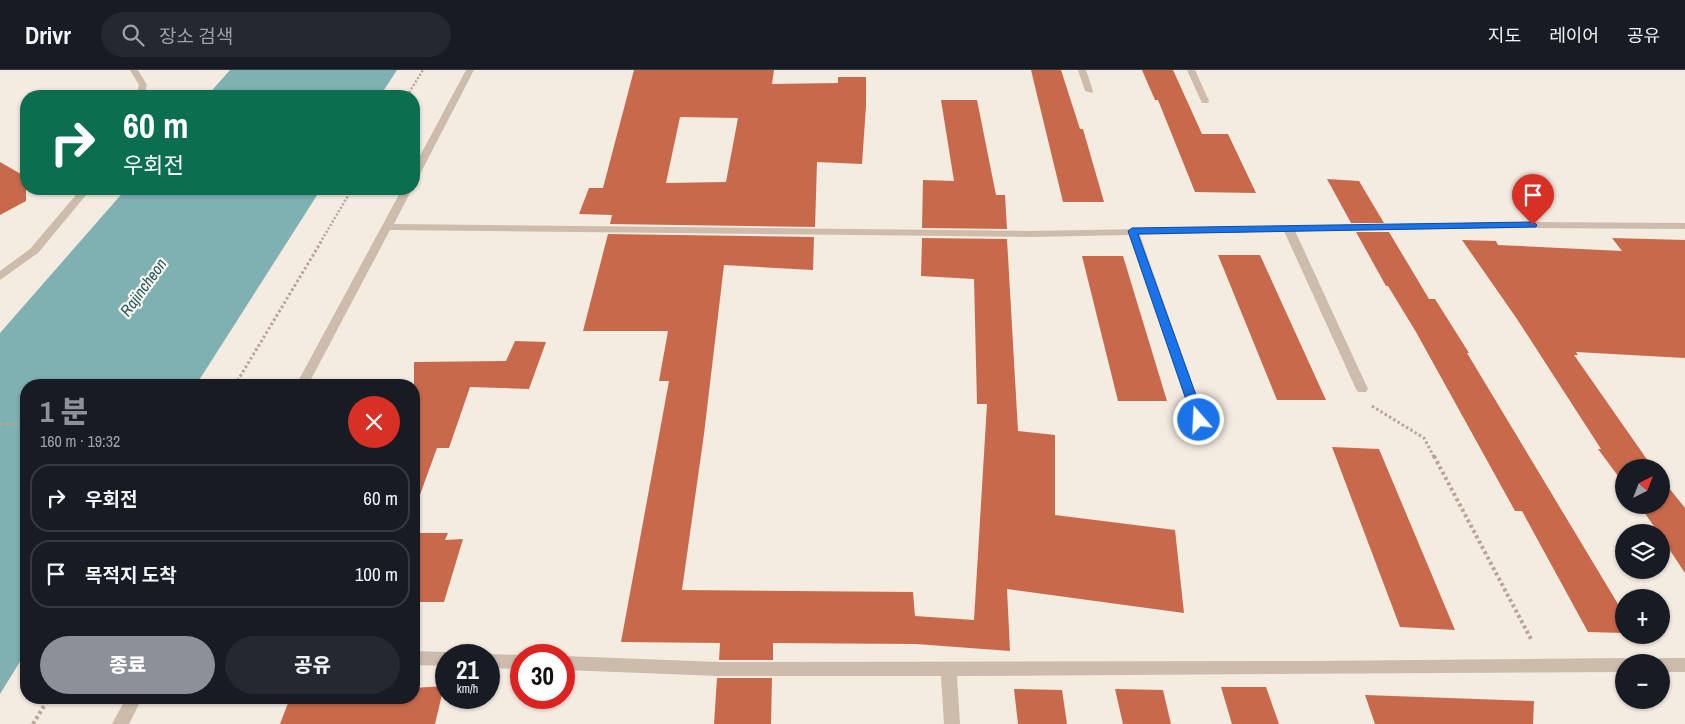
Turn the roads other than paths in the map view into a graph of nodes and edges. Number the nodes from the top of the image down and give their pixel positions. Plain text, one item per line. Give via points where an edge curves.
1 (134, 70) edge
2 (470, 70) edge
3 (1082, 70) edge
4 (1191, 70) edge
5 (142, 90) edge
6 (1089, 91) dead end
7 (1205, 101) dead end
8 (420, 165) edge
9 (81, 195) edge
10 (404, 195) edge
11 (1685, 226) edge
12 (387, 227) junction
13 (1288, 228) junction
14 (1132, 231) junction
15 (0, 276) edge
16 (305, 379) edge
17 (1362, 389) road end
18 (1199, 420) dead end
19 (420, 658) edge
20 (435, 659) edge
21 (575, 663) edge
22 (1685, 664) edge
23 (1615, 665) edge
24 (1670, 665) edge
25 (948, 668) junction
26 (131, 704) edge
27 (120, 724) edge
28 (952, 724) edge

1 - 5 street via 143,85
2 - 8 street
3 - 6 street
4 - 7 street
9 - 15 street via 34,251
10 - 12 street
11 - 13 street
12 - 14 street via 1030,234
12 - 16 street
13 - 14 street
13 - 17 street
14 - 18 street
19 - 20 street
21 - 25 street via 719,668
22 - 24 street
23 - 25 street
25 - 28 street
26 - 27 street

